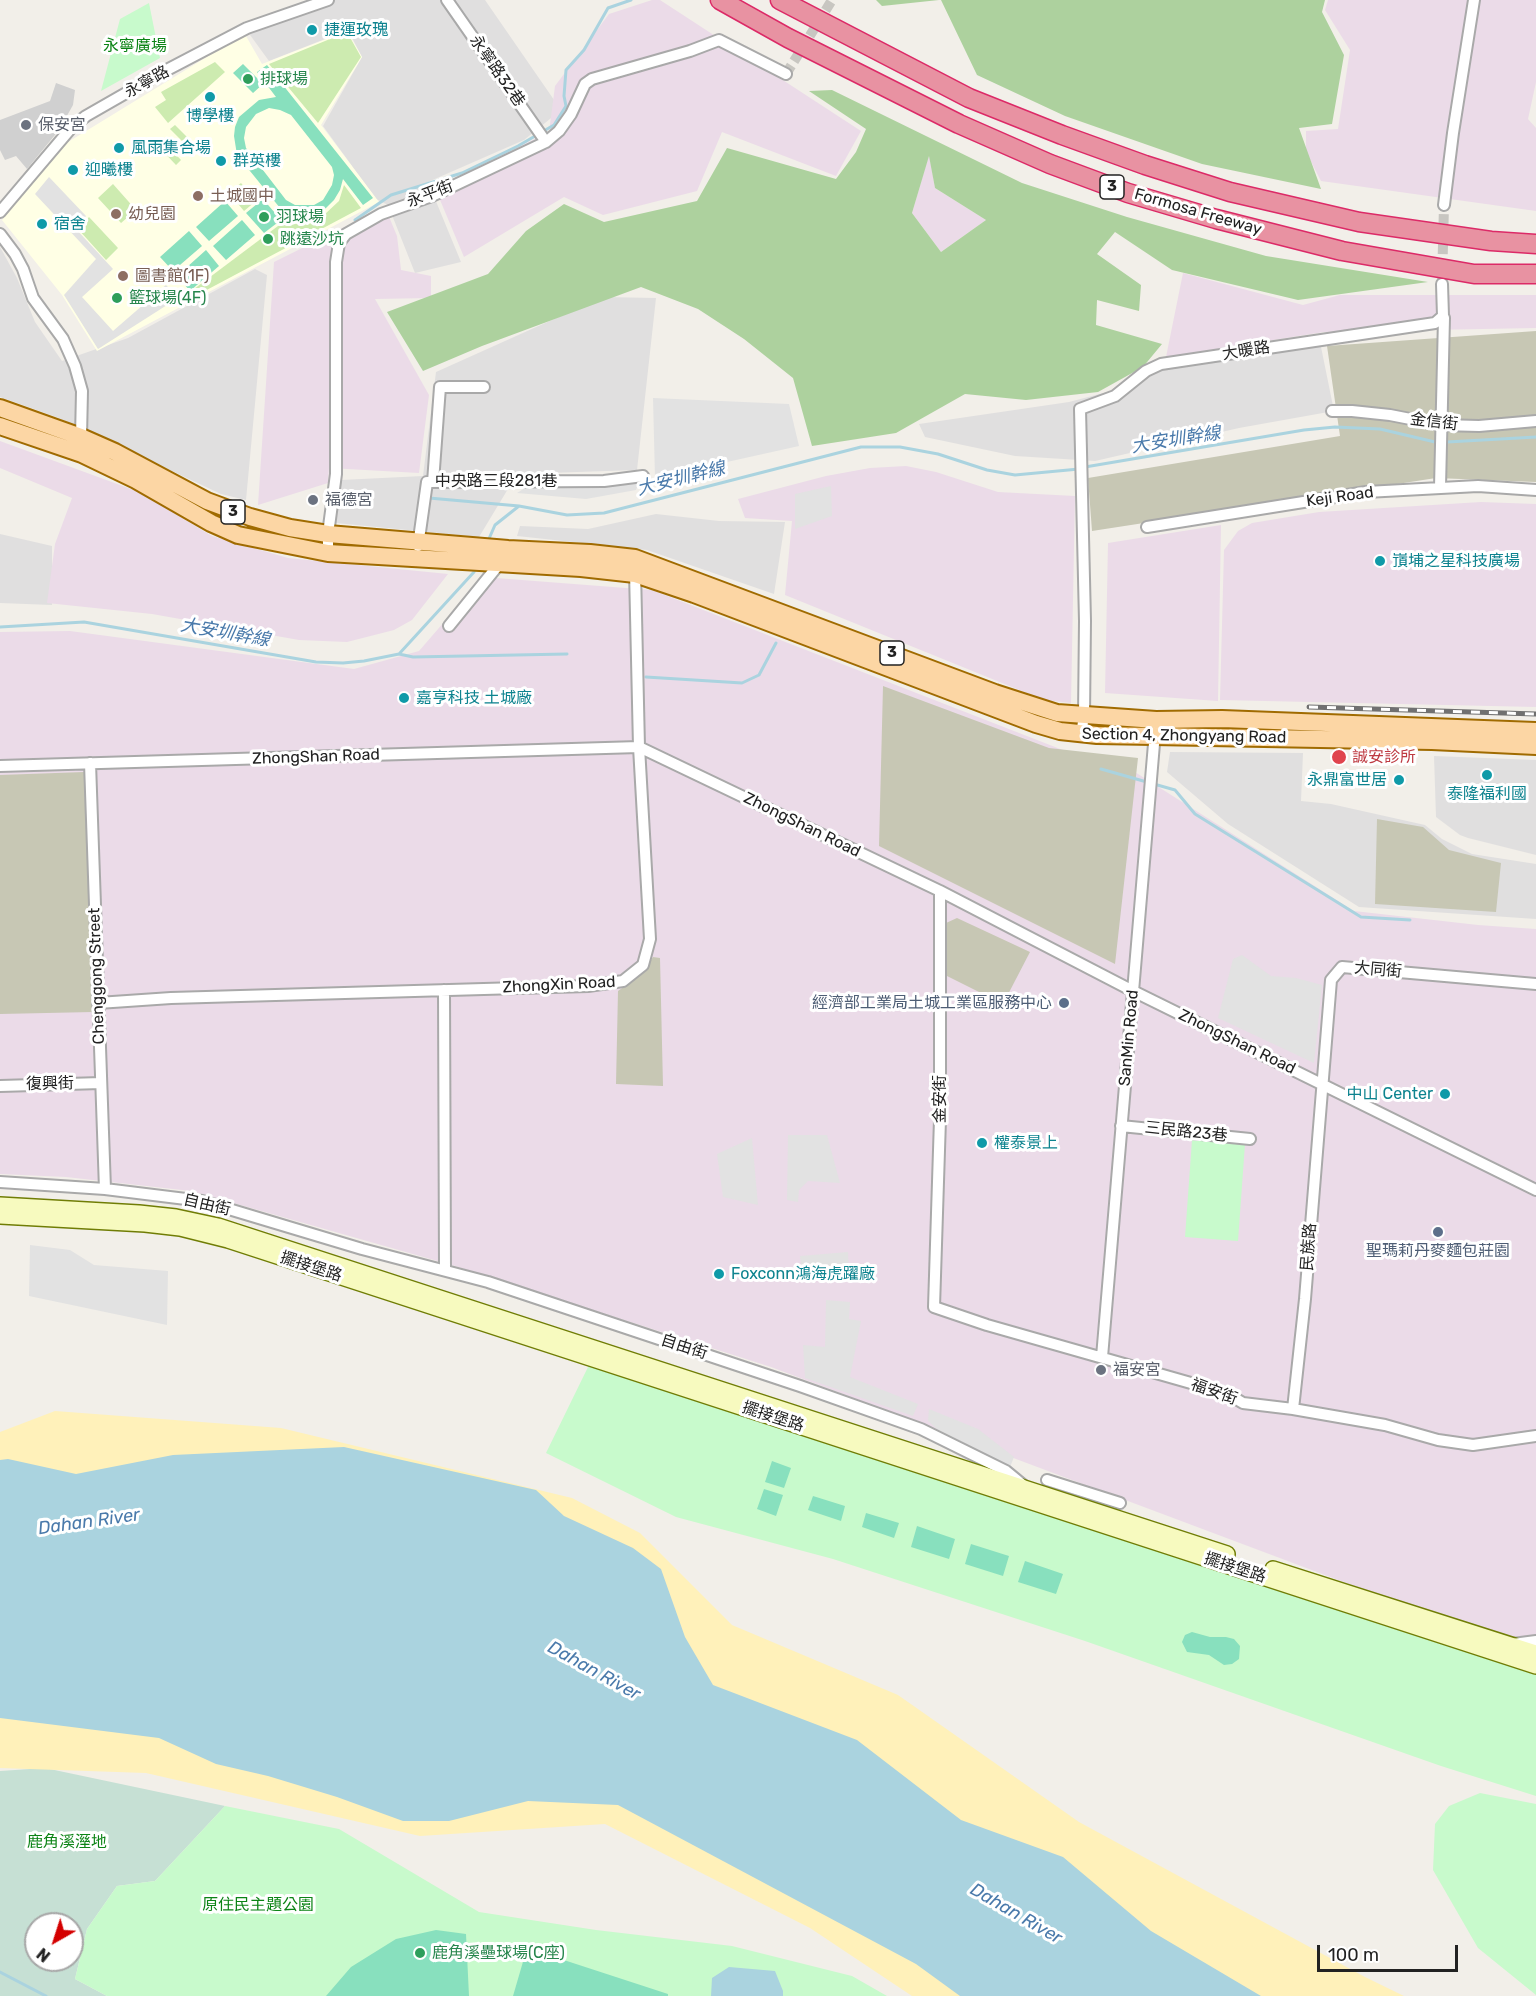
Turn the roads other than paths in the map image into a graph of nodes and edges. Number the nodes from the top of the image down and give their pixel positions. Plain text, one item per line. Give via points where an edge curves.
1 (328, 0) edge
2 (447, 0) edge
3 (720, 0) edge
4 (780, 0) edge
5 (800, 0) edge
6 (1474, 0) edge
7 (786, 74) dead end
8 (969, 98) junction
9 (546, 142) junction
10 (1444, 206) tunnel mouth
11 (0, 212) edge
12 (0, 234) edge
13 (1536, 244) edge
14 (1536, 274) edge
15 (1442, 284) tunnel mouth
16 (1443, 316) junction
17 (484, 387) dead end
18 (0, 408) edge
19 (1332, 411) dead end
20 (1536, 421) edge
21 (1441, 425) junction
22 (0, 426) edge
23 (81, 437) junction
24 (643, 476) dead end
25 (433, 482) junction
26 (1440, 487) junction
27 (1536, 490) edge
28 (1147, 527) dead end
29 (328, 534) junction
30 (418, 541) junction
31 (328, 553) junction
32 (491, 555) junction
33 (418, 559) junction
34 (635, 566) junction
35 (448, 626) dead end
36 (1084, 716) junction
37 (1155, 728) junction
38 (1536, 731) edge
39 (1081, 734) junction
40 (1536, 746) edge
41 (639, 747) junction
42 (90, 763) junction
43 (0, 766) edge
44 (940, 891) junction
45 (1536, 984) edge
46 (444, 990) junction
47 (1133, 991) junction
48 (98, 1003) junction
49 (101, 1083) junction
50 (1322, 1084) junction
51 (0, 1086) edge
52 (1121, 1126) junction
53 (1250, 1138) dead end
54 (0, 1182) edge
55 (105, 1189) junction
56 (1536, 1191) edge
57 (0, 1204) edge
58 (0, 1215) edge
59 (445, 1270) junction
60 (934, 1306) joint
61 (1102, 1357) junction
62 (1293, 1409) junction
63 (1536, 1436) edge
64 (1047, 1480) dead end
65 (1025, 1488) junction
66 (1120, 1503) dead end
67 (1536, 1641) edge
68 (1507, 1650) junction
69 (1536, 1653) edge
70 (1536, 1665) edge

1 - 11 street, 永寧路 via 247,28 87,116 72,127
2 - 9 street, 永寧路32巷
3 - 14 highway, Formosa Freeway / 3 via 959,124 1050,164 1128,192 1342,251 1474,274
4 - 8 highway, Formosa Freeway / 3
5 - 8 highway
6 - 10 street
7 - 9 street, 永平街 via 719,40 592,79 585,84 559,131
8 - 13 highway, Formosa Freeway / 3 via 1124,158 1230,192 1359,222
9 - 29 street, 永平街 via 432,196 381,214 346,234 339,243 336,474
12 - 23 street via 15,254 33,298 63,339 75,366 82,391
15 - 16 street
16 - 21 street
16 - 36 street, 大暖路 via 1435,323 1417,327 1161,364 1115,396 1080,409
17 - 25 street via 440,387
18 - 23 main road, 3
19 - 21 street, 金信街 via 1390,415
20 - 21 street, 金信街
21 - 26 street
22 - 31 main road, 3 via 92,459 238,535
23 - 29 main road, 3 via 227,510
24 - 25 street, 中央路三段281巷 via 604,481
25 - 30 street, 中央路三段281巷 via 427,482
26 - 27 street, Keji Road
26 - 28 street, Keji Road via 1366,492
29 - 30 main road, 3
29 - 31 street, 永平街
30 - 32 main road, 3
30 - 33 street, 中央路三段281巷
31 - 33 main road, 3
32 - 33 main road, 3
32 - 34 main road, Section 4, Zhongyang Road / 3 via 590,553
32 - 35 street
34 - 36 main road, Section 4, Zhongyang Road / 3 via 679,573 995,693 1058,713
34 - 39 main road, Section 4, Zhongyang Road / 3 via 694,594 1036,724
34 - 41 street, ZhongXin Road
36 - 37 main road, Section 4, Zhongyang Road / 3
36 - 39 street
37 - 38 main road, Section 4, Zhongyang Road / 3 via 1222,719
37 - 39 main road, Section 4, Zhongyang Road / 3
37 - 40 main road, Section 4, Zhongyang Road / 3
37 - 47 street, SanMin Road
41 - 42 street, ZhongShan Road
41 - 44 street, ZhongShan Road
41 - 46 street, ZhongXin Road via 650,939 643,965 623,981 588,986
42 - 43 street, ZhongShan Road
42 - 48 street, Chenggong Street
44 - 47 street, ZhongShan Road
44 - 60 street, 金安街 via 940,1119
45 - 50 street, 大同街 via 1342,966 1331,980
46 - 48 street, ZhongXin Road
46 - 59 street
47 - 50 street, ZhongShan Road
47 - 52 street, SanMin Road
48 - 49 street, Chenggong Street
49 - 51 street, 復興街
49 - 55 street, Chenggong Street
50 - 56 street, ZhongShan Road
50 - 62 street, 民族路
52 - 53 street, 三民路23巷
52 - 61 street, SanMin Road
54 - 55 street, 自由街
55 - 59 street, 自由街 via 202,1201
57 - 65 street, 擺接堡路 via 139,1213 218,1226
58 - 68 street, 擺接堡路 via 145,1224 228,1240
59 - 65 street, 自由街 via 921,1429 1006,1471
60 - 61 street, 福安街
61 - 62 street, 福安街 via 1226,1394 1243,1403
62 - 63 street, 福安街 via 1473,1446
64 - 66 street
65 - 68 street, 擺接堡路
67 - 68 street
68 - 69 street, 擺接堡路
68 - 70 street, 擺接堡路

